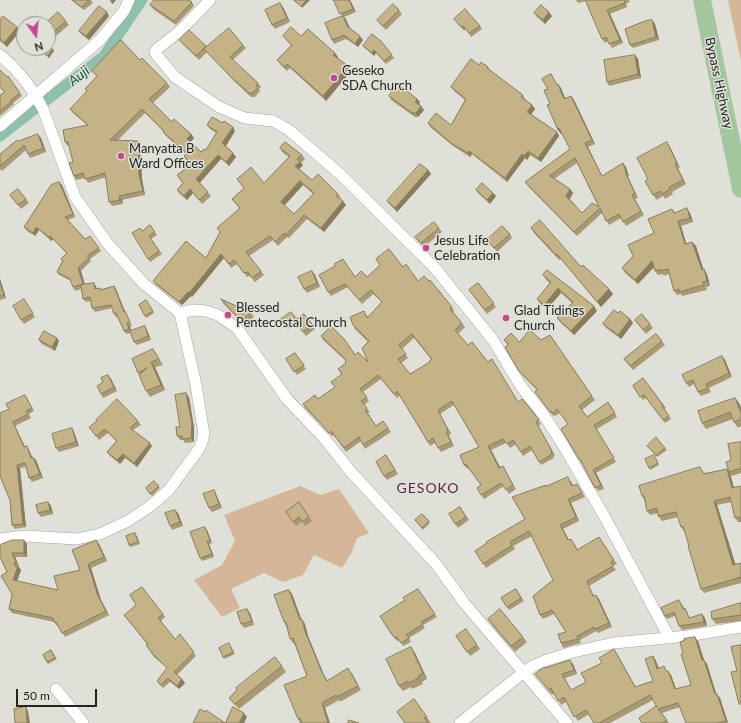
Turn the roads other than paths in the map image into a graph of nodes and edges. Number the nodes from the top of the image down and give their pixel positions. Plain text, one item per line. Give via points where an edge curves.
1 (129, 0) edge
2 (210, 0) edge
3 (702, 0) edge
4 (0, 55) edge
5 (36, 97) junction
6 (0, 126) edge
7 (741, 189) edge
8 (180, 313) junction
9 (0, 539) edge
10 (741, 627) edge
11 (669, 637) junction
12 (524, 672) junction
13 (56, 689) dead end
14 (83, 723) edge
15 (460, 723) edge
16 (567, 723) edge

1 - 5 street via 124,11 100,40
2 - 11 street via 181,30 156,50 158,58 175,77 219,107 245,118 273,121 289,130 340,174 436,268 493,340 520,385 560,440
3 - 7 main road, Bypass Highway
4 - 5 street
5 - 6 street
5 - 8 street via 43,109 75,196 113,249 144,284
8 - 9 street via 204,434 199,449 172,486 149,507 128,521 100,534 78,539 25,536
8 - 12 street via 206,310 237,328 287,399 436,564 466,604
10 - 11 street
11 - 12 street via 614,643 573,652
12 - 15 street
12 - 16 street
13 - 14 street

